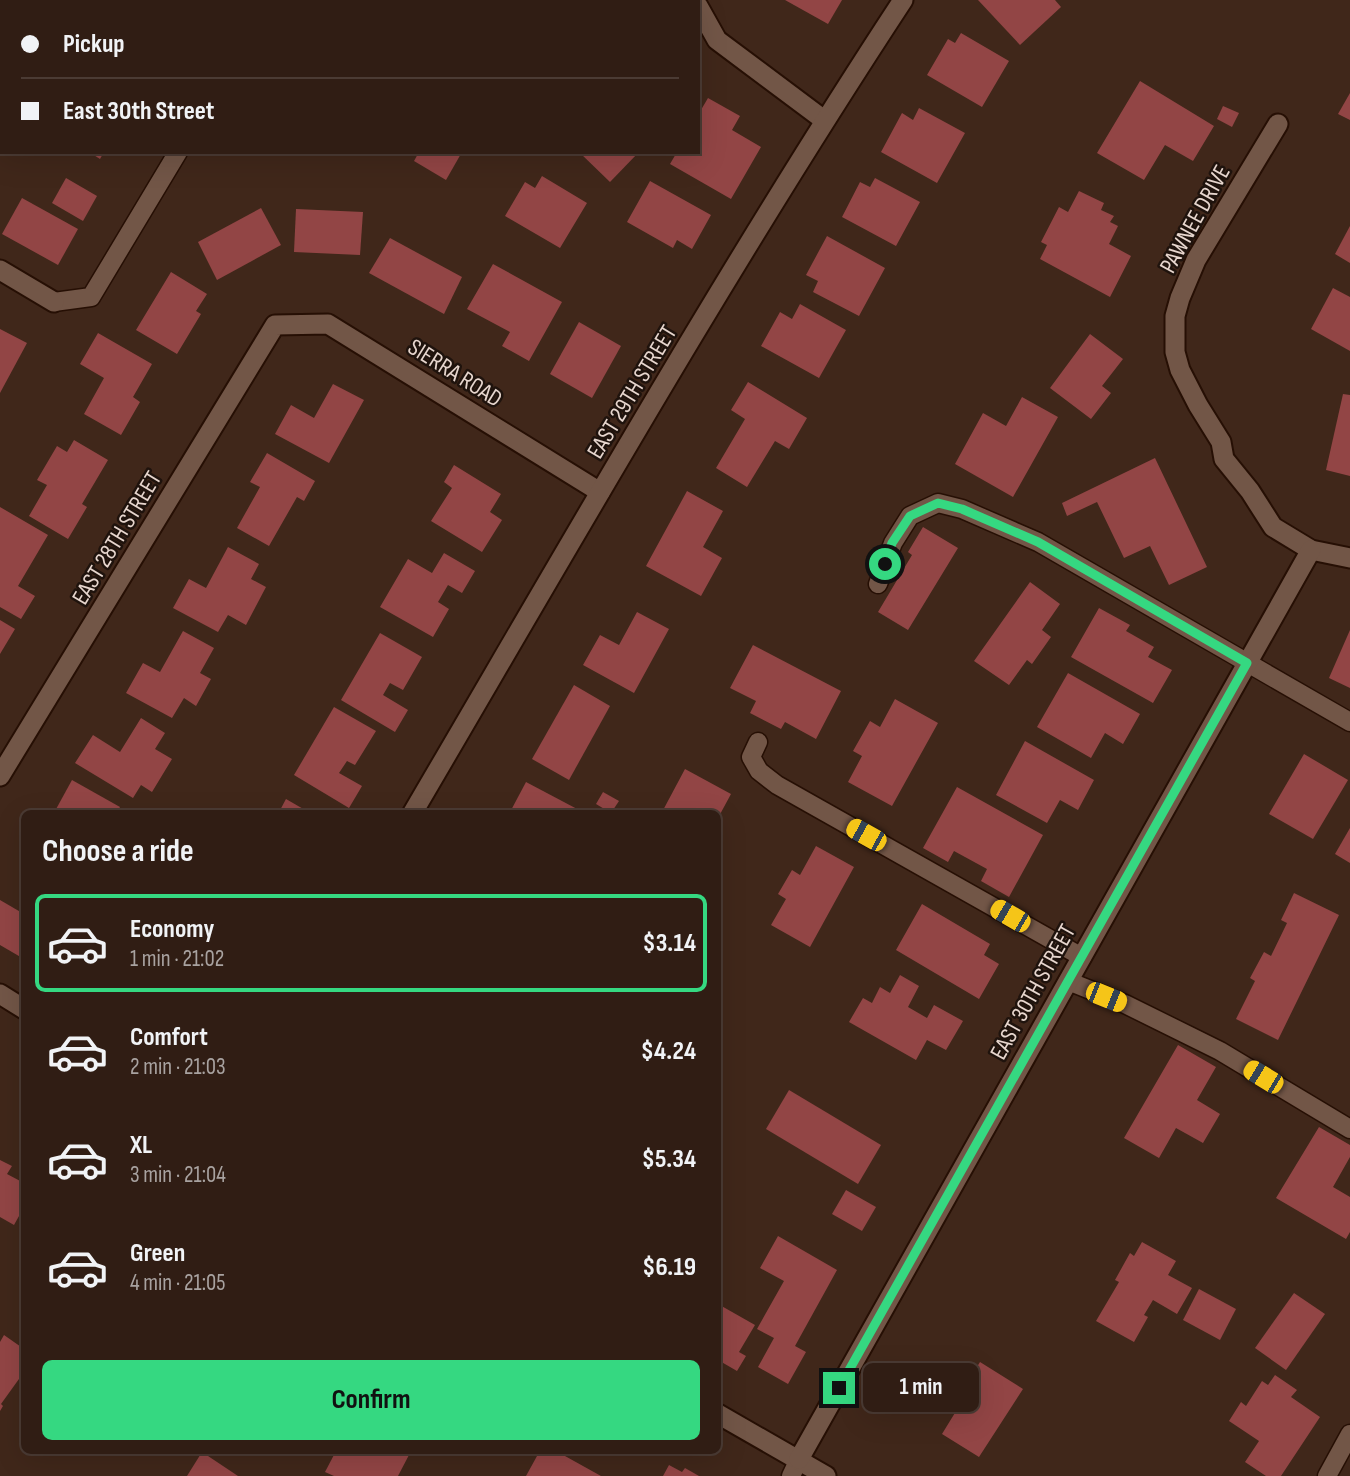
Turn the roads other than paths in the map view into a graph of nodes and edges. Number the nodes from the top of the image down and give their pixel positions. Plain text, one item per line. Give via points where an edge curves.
1 (903, 0) edge
2 (700, 10) edge
3 (824, 120) junction
4 (1278, 124) dead end
5 (177, 154) edge
6 (0, 270) edge
7 (54, 302) joint
8 (275, 325) joint
9 (600, 492) junction
10 (1311, 550) junction
11 (1350, 558) edge
12 (878, 584) dead end
13 (1247, 663) junction
14 (1350, 722) edge
15 (758, 742) dead end
16 (0, 776) edge
17 (414, 810) edge
18 (1082, 957) junction
19 (1068, 981) junction
20 (0, 995) edge
21 (21, 1007) edge
22 (1350, 1129) edge
23 (721, 1416) edge
24 (1350, 1434) edge
25 (795, 1468) edge
26 (826, 1476) edge
27 (1327, 1476) edge

1 - 3 street, EAST 29TH STREET
2 - 3 street via 718,40
3 - 9 street, EAST 29TH STREET
4 - 10 street, PAWNEE DRIVE via 1196,260 1180,298 1174,335 1180,370 1221,442 1224,459 1273,527
5 - 7 lane via 91,297
6 - 7 street
8 - 9 street, SIERRA ROAD via 328,324
8 - 16 street, EAST 28TH STREET
9 - 17 street, EAST 29TH STREET
10 - 11 street, PAWNEE DRIVE
10 - 13 street, EAST 30TH STREET
12 - 13 lane via 892,543 910,516 938,503 1038,542
13 - 14 lane
13 - 18 street, EAST 30TH STREET
15 - 18 lane via 751,757 759,771 777,785
18 - 19 street, EAST 30TH STREET
19 - 22 lane via 1220,1051
19 - 25 street, EAST 30TH STREET
20 - 21 street
23 - 25 street
24 - 27 lane
25 - 26 street

